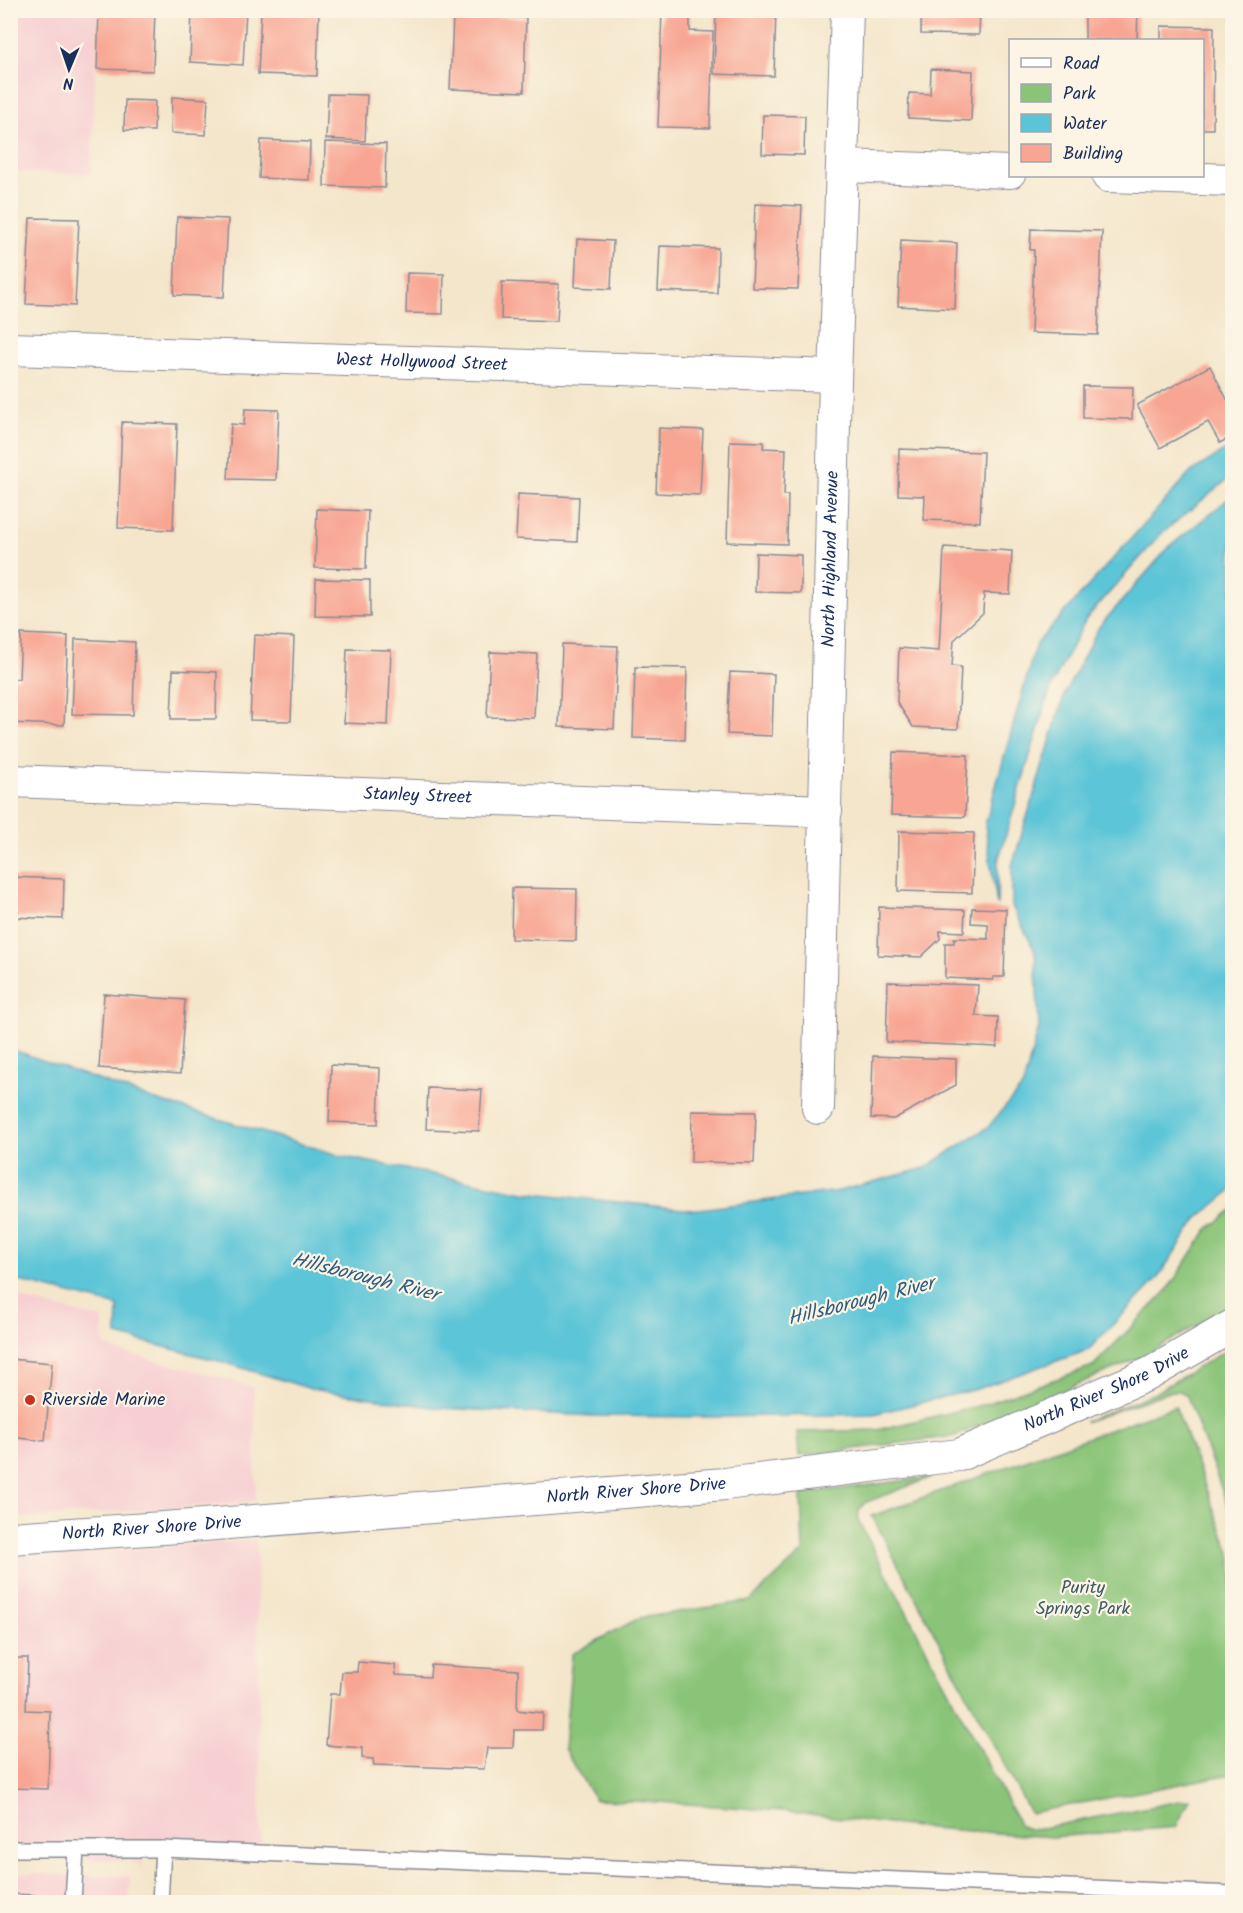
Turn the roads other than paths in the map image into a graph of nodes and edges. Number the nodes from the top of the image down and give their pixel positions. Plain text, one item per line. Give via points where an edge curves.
1 (847, 10) edge
2 (843, 166) junction
3 (1009, 172) edge
4 (1139, 177) edge
5 (1233, 180) edge
6 (10, 349) edge
7 (835, 376) junction
8 (10, 781) edge
9 (826, 811) junction
10 (818, 1108) dead end
11 (1233, 1326) edge
12 (10, 1538) edge
13 (10, 1849) edge
14 (76, 1849) junction
15 (163, 1849) junction
16 (1233, 1894) edge
17 (73, 1902) edge
18 (160, 1902) edge

1 - 2 street, North Highland Avenue
2 - 3 street
2 - 7 street, North Highland Avenue
4 - 5 street
6 - 7 street, West Hollywood Street
7 - 9 street, North Highland Avenue
8 - 9 street, Stanley Street
9 - 10 street, North Highland Avenue
11 - 12 street, North River Shore Drive via 1149,1374 959,1455 725,1484
13 - 14 lane
14 - 15 lane
14 - 17 lane
15 - 16 lane
15 - 18 lane

